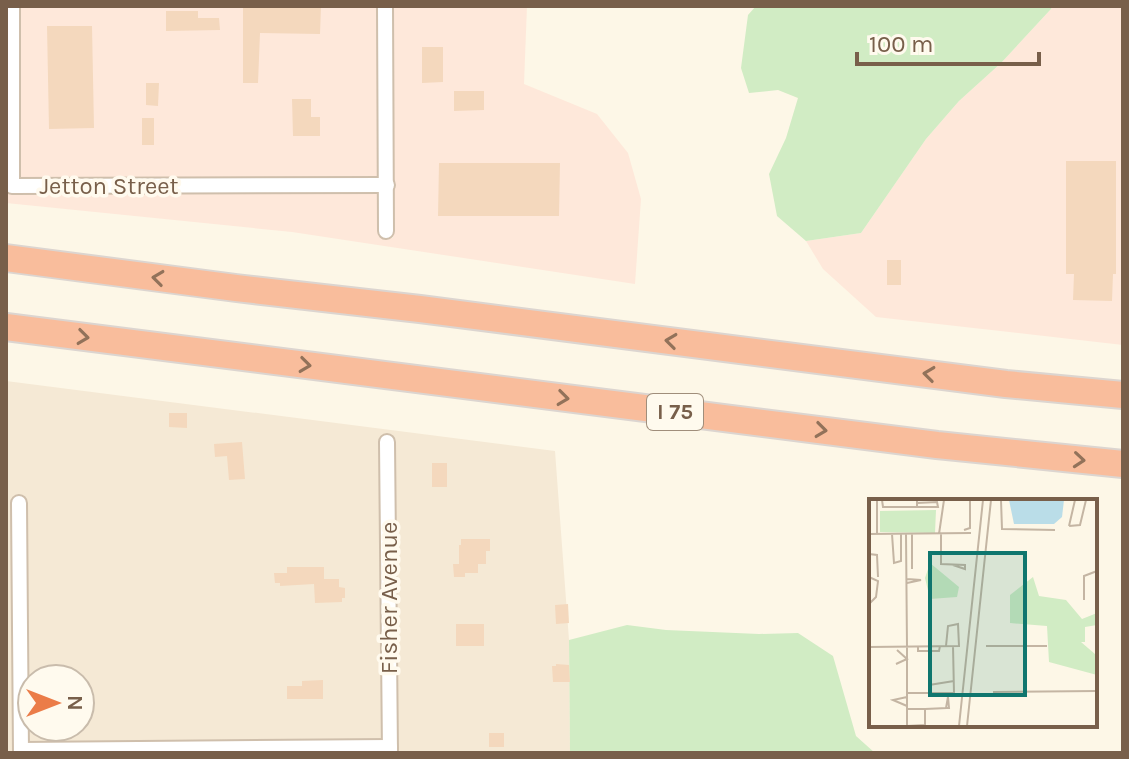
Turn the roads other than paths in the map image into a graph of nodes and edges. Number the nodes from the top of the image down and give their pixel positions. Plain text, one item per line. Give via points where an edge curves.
1 (12, 6) edge
2 (385, 6) edge
3 (387, 185) junction
4 (386, 231) dead end
5 (6, 258) edge
6 (6, 327) edge
7 (1123, 395) edge
8 (387, 442) dead end
9 (1123, 464) edge
10 (19, 503) dead end
11 (390, 750) edge
12 (21, 752) edge

1 - 3 street, Jetton Street via 12,186
2 - 3 street
3 - 4 street
7 -> 5 highway
6 -> 9 highway, I 75
8 - 11 street, Fisher Avenue
10 - 12 street
11 - 12 street

